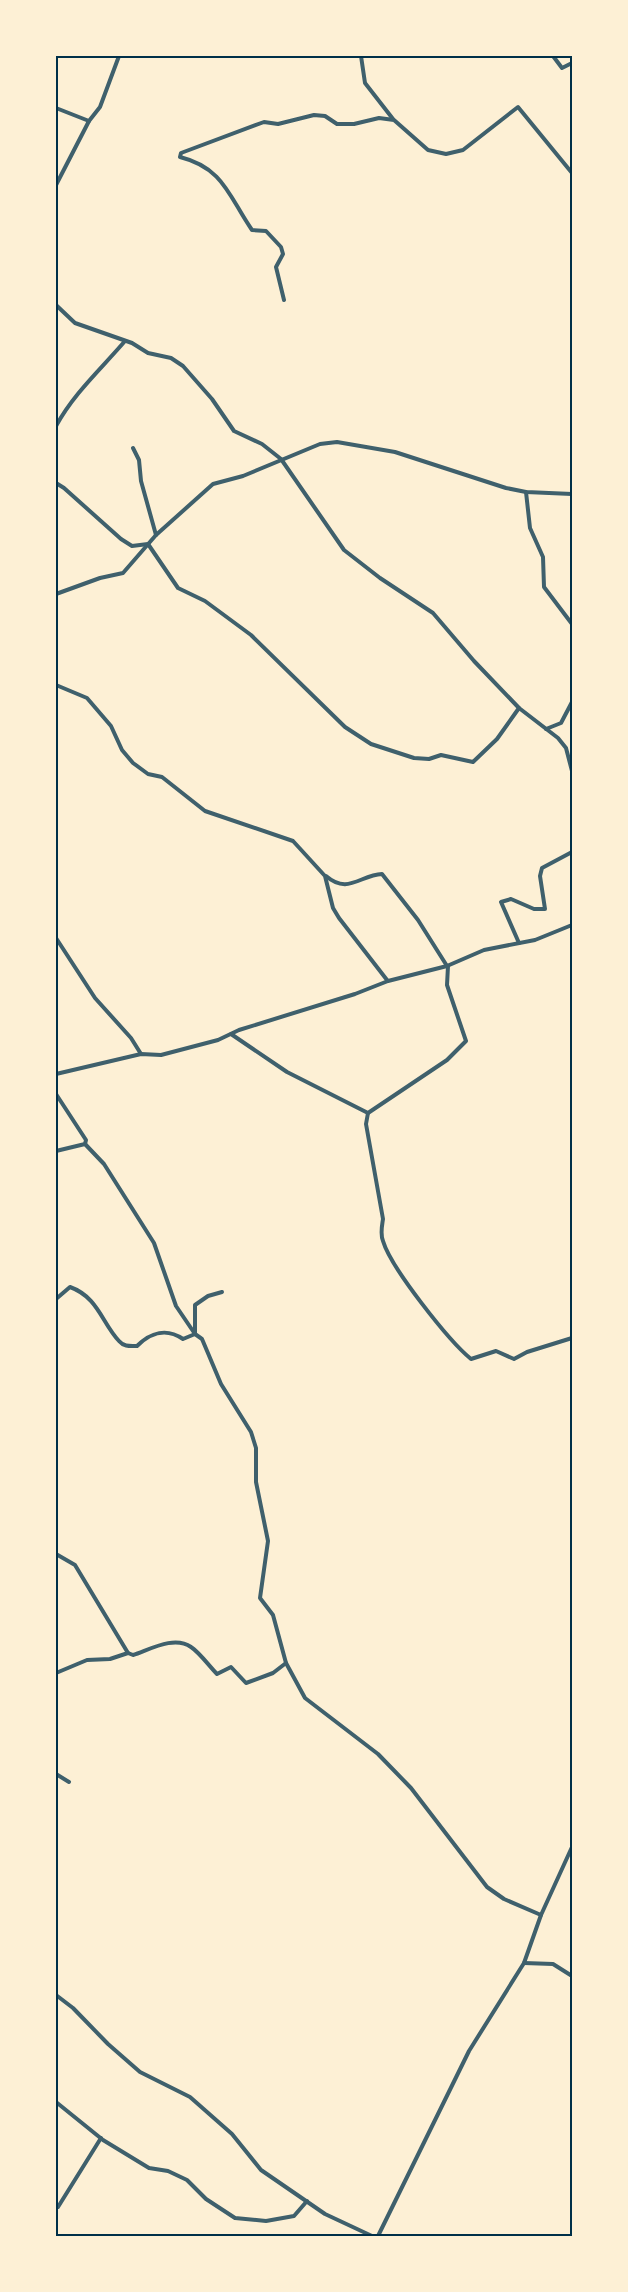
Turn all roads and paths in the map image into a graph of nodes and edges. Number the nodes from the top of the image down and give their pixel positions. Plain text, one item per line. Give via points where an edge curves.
1 (119, 56) edge
2 (361, 56) edge
3 (553, 56) edge
4 (573, 63) edge
5 (56, 108) edge
6 (394, 120) junction
7 (89, 121) junction
8 (573, 173) edge
9 (56, 185) edge
10 (284, 300) dead end
11 (56, 305) edge
12 (125, 340) junction
13 (56, 347) edge
14 (56, 355) edge
15 (56, 426) edge
16 (133, 448) dead end
17 (281, 459) junction
18 (56, 483) edge
19 (526, 492) junction
20 (573, 494) edge
21 (156, 535) junction
22 (148, 544) junction
23 (56, 594) edge
24 (573, 624) edge
25 (56, 685) edge
26 (573, 702) edge
27 (519, 708) junction
28 (546, 729) junction
29 (573, 771) edge
30 (573, 852) edge
31 (325, 876) junction
32 (573, 925) edge
33 (56, 938) edge
34 (519, 943) junction
35 (448, 966) junction
36 (388, 981) junction
37 (231, 1034) junction
38 (141, 1054) junction
39 (56, 1074) edge
40 (56, 1094) edge
41 (368, 1113) junction
42 (85, 1144) junction
43 (56, 1151) edge
44 (222, 1292) dead end
45 (56, 1299) edge
46 (195, 1334) junction
47 (573, 1338) edge
48 (56, 1554) edge
49 (128, 1653) junction
50 (286, 1663) junction
51 (56, 1673) edge
52 (56, 1774) edge
53 (69, 1782) dead end
54 (573, 1847) edge
55 (541, 1914) junction
56 (524, 1963) junction
57 (573, 1976) edge
58 (56, 1995) edge
59 (56, 2102) edge
60 (101, 2138) junction
61 (306, 2201) junction
62 (56, 2205) edge
63 (372, 2236) edge
64 (378, 2236) edge

1 - 7 street via 104,98
2 - 6 street via 366,83
3 - 4 street via 562,68
5 - 7 street
6 - 8 street via 428,150 446,154 463,150 518,107
6 - 10 street via 336,124 325,116 314,115 278,124 264,122 180,154 199,162 224,181 252,230 266,231 281,247 283,254 276,267
7 - 9 street
11 - 12 street via 75,323
12 - 15 street via 93,373
12 - 17 street via 183,366 234,431 262,444
13 - 14 street
16 - 21 street
17 - 19 street via 320,444 337,442 395,452
17 - 21 street via 213,484
17 - 27 street via 344,550 433,613
18 - 22 street via 121,539 132,546
19 - 20 street
19 - 24 street via 531,528 543,557 544,587
21 - 22 street
22 - 23 street via 123,573
22 - 27 street via 178,588 205,601 245,630 345,727 371,744 414,758 441,755 473,762 497,739
25 - 31 street via 87,698 111,726 122,750 148,774 162,777 205,811 293,841
26 - 28 street via 561,723
27 - 28 street
28 - 29 street via 566,748
30 - 34 street via 542,868 545,909 534,909 511,899 501,902
31 - 35 street via 341,886 382,874
31 - 36 street via 333,908
32 - 34 street
33 - 38 street via 96,998
34 - 35 street via 467,955
35 - 36 street
35 - 41 street via 447,985 466,1041 447,1060
36 - 37 street
37 - 38 street via 161,1055
37 - 41 street via 287,1072
38 - 39 street
40 - 42 street
41 - 47 street via 366,1124 383,1219 383,1242 420,1300 460,1350 471,1359 496,1351 514,1359
42 - 43 street
42 - 46 street via 104,1164 154,1243 166,1283
44 - 46 street via 195,1305
45 - 46 street via 70,1287 81,1291 119,1342 128,1346 137,1346 164,1330 183,1339
46 - 50 street via 202,1339 256,1448 256,1482 268,1541 260,1598 273,1615
48 - 49 street via 75,1565
49 - 50 street via 133,1655 168,1643 186,1644 217,1674 231,1667 246,1683 273,1673
49 - 51 street via 87,1660
50 - 55 street via 305,1698 378,1754 411,1788 487,1887 504,1899
52 - 53 street
54 - 55 street
55 - 56 street
56 - 57 street via 553,1964
56 - 64 street via 469,2051
58 - 61 street via 140,2072 190,2097 232,2134 261,2170
59 - 60 street
60 - 61 street via 148,2168 168,2171 187,2180 206,2199 235,2218 266,2220 294,2216
60 - 62 street
61 - 63 street via 324,2214

